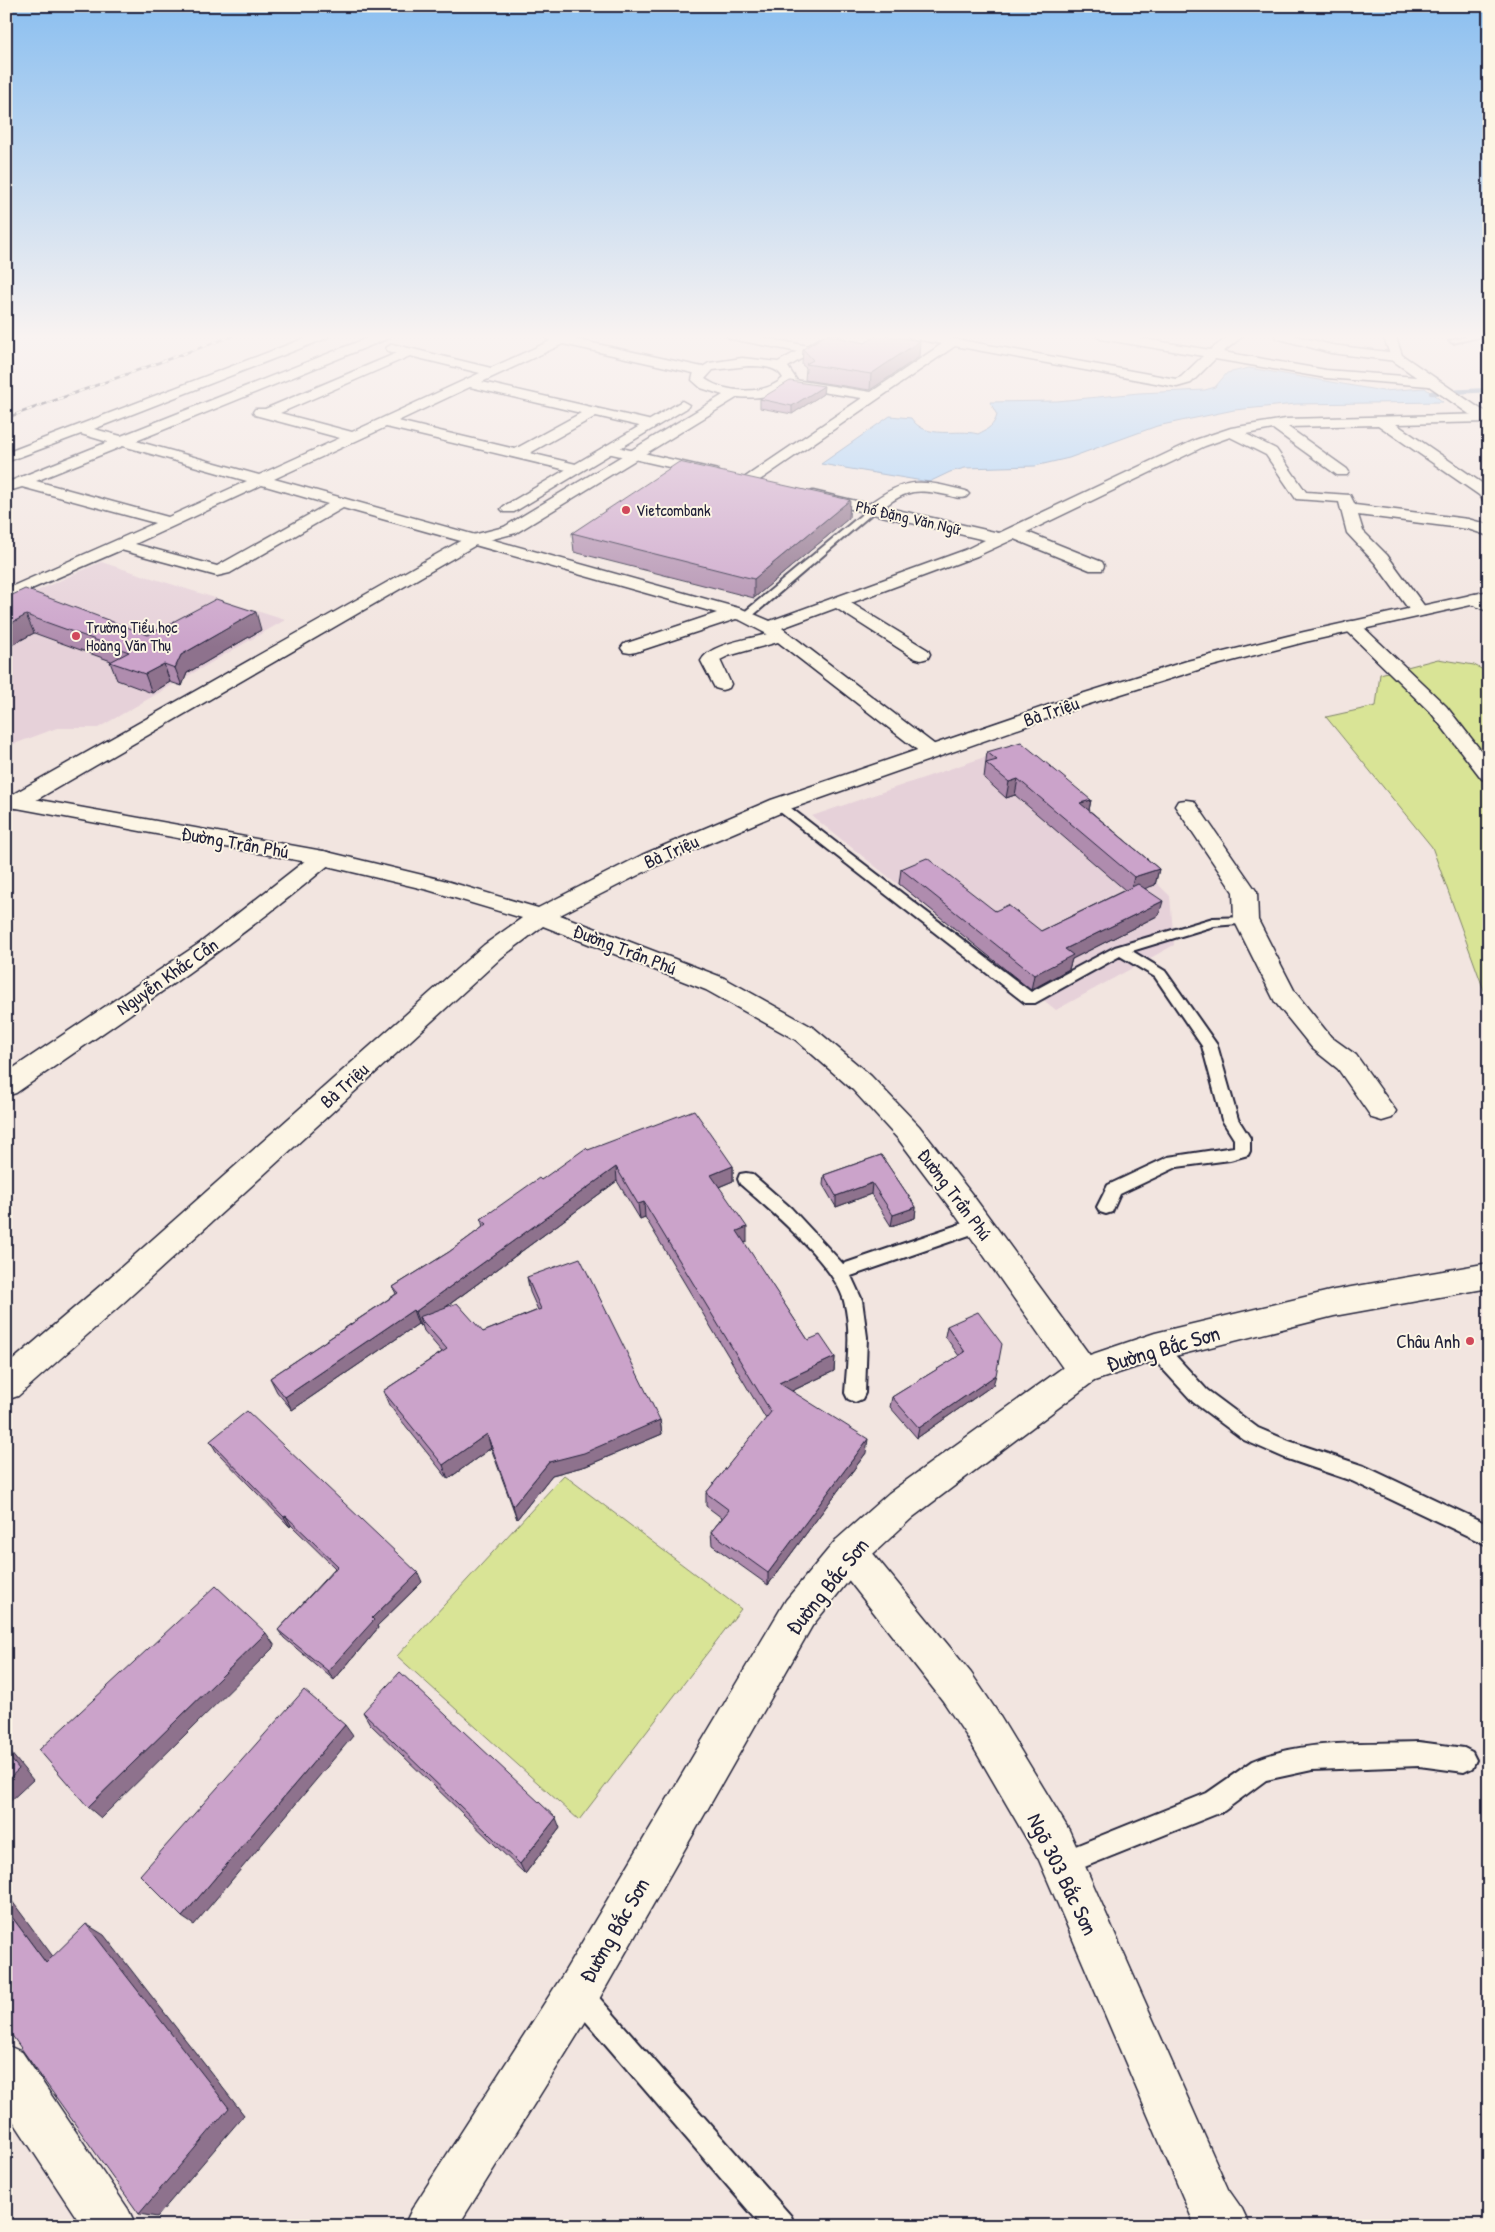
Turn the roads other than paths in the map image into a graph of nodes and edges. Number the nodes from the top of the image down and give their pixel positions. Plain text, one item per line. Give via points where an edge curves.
1 (53, 439) edge
2 (115, 439) edge
3 (127, 439) edge
4 (348, 439) edge
5 (455, 439) edge
6 (544, 439) edge
7 (624, 439) edge
8 (660, 439) edge
9 (810, 439) edge
10 (1211, 439) edge
11 (1245, 439) edge
12 (1297, 439) edge
13 (1408, 439) edge
14 (122, 441) junction
15 (608, 449) junction
16 (517, 454) junction
17 (634, 455) junction
18 (6, 458) edge
19 (575, 468) junction
20 (1342, 472) dead end
21 (261, 480) junction
22 (749, 481) junction
23 (22, 482) junction
24 (768, 485) edge
25 (6, 488) edge
26 (538, 492) junction
27 (796, 492) edge
28 (961, 494) dead end
29 (564, 498) junction
30 (1489, 498) edge
31 (342, 502) junction
32 (1489, 508) edge
33 (872, 509) junction
34 (1348, 509) junction
35 (170, 522) junction
36 (1485, 529) edge
37 (1008, 536) junction
38 (475, 539) junction
39 (120, 545) junction
40 (1096, 566) dead end
41 (6, 595) edge
42 (1484, 600) edge
43 (838, 602) junction
44 (1419, 611) junction
45 (741, 615) junction
46 (1352, 626) junction
47 (774, 632) junction
48 (630, 648) dead end
49 (921, 654) dead end
50 (722, 684) dead end
51 (932, 752) junction
52 (1489, 775) edge
53 (9, 804) edge
54 (780, 805) junction
55 (1186, 806) dead end
56 (323, 858) junction
57 (540, 916) junction
58 (1246, 920) junction
59 (1120, 950) junction
60 (6, 1086) edge
61 (1382, 1111) dead end
62 (746, 1179) dead end
63 (1106, 1207) dead end
64 (978, 1224) junction
65 (840, 1272) junction
66 (1489, 1275) edge
67 (1155, 1347) junction
68 (1083, 1371) junction
69 (6, 1386) edge
70 (855, 1393) dead end
71 (1489, 1536) edge
72 (849, 1552) junction
73 (1464, 1760) dead end
74 (1062, 1864) junction
75 (578, 1992) junction
76 (6, 2068) edge
77 (111, 2226) edge
78 (429, 2226) edge
79 (781, 2226) edge
80 (1225, 2226) edge

1 - 18 street
2 - 14 street
3 - 14 street
4 - 21 street
5 - 16 street
6 - 16 street
7 - 15 street
8 - 17 street
9 - 22 street
10 - 37 street
11 - 34 street via 1270,452 1301,496 1345,498
12 - 20 street
13 - 30 street
14 - 21 street
14 - 23 street
15 - 17 street
15 - 19 street
16 - 19 street
17 - 22 street
17 - 29 street
19 - 26 street
21 - 31 street
21 - 35 street
22 - 24 street
23 - 25 street
23 - 35 street
26 - 29 street
26 - 38 street via 485,523
27 - 33 street, Phố Đặng Văn Ngữ
28 - 33 street via 908,487
29 - 38 street via 510,530
31 - 38 street
31 - 39 street via 217,571
32 - 36 street
33 - 37 street, Phố Đặng Văn Ngữ
33 - 45 lane
34 - 36 street
34 - 44 street via 1355,533 1382,560
35 - 39 street
37 - 40 street, Phố Đặng Văn Ngữ
37 - 43 street
38 - 45 street
38 - 53 street
39 - 41 street
42 - 44 street, Bà Triệu
43 - 47 street
43 - 49 street
44 - 46 street, Bà Triệu
45 - 47 street
45 - 48 street
46 - 51 street, Bà Triệu via 1194,665
46 - 52 street via 1439,710
47 - 50 street via 712,657 710,662
47 - 51 street
51 - 54 street, Bà Triệu
53 - 56 street, Đường Trần Phú
54 - 57 street, Bà Triệu via 650,860
54 - 59 lane via 1030,999
55 - 58 street via 1244,892
56 - 57 street, Đường Trần Phú via 435,885
56 - 60 street, Nguyễn Khắc Cần via 234,930
57 - 64 street, Đường Trần Phú via 715,984 806,1034 862,1083 909,1133
57 - 69 street, Bà Triệu via 493,951 133,1276
58 - 59 lane via 1213,922
58 - 61 street via 1284,996 1322,1043 1347,1062
59 - 63 lane via 1160,974 1209,1045 1230,1120 1242,1138 1242,1151 1174,1160 1114,1190
62 - 65 lane via 785,1213
64 - 65 lane
64 - 68 street, Đường Trần Phú
65 - 70 lane via 853,1300 858,1337
66 - 67 street, Đường Bắc Sơn via 1334,1303
67 - 68 street, Đường Bắc Sơn
67 - 71 lane via 1200,1396 1251,1434 1357,1473
68 - 72 street, Đường Bắc Sơn via 901,1506
72 - 74 street, Ngõ 303 Bắc Sơn via 977,1716 1054,1845
72 - 75 street, Đường Bắc Sơn via 799,1613
73 - 74 lane via 1420,1754 1312,1758 1261,1769 1215,1802
74 - 80 street, Ngõ 303 Bắc Sơn via 1211,2206
75 - 78 street, Đường Bắc Sơn
75 - 79 lane
76 - 77 street

